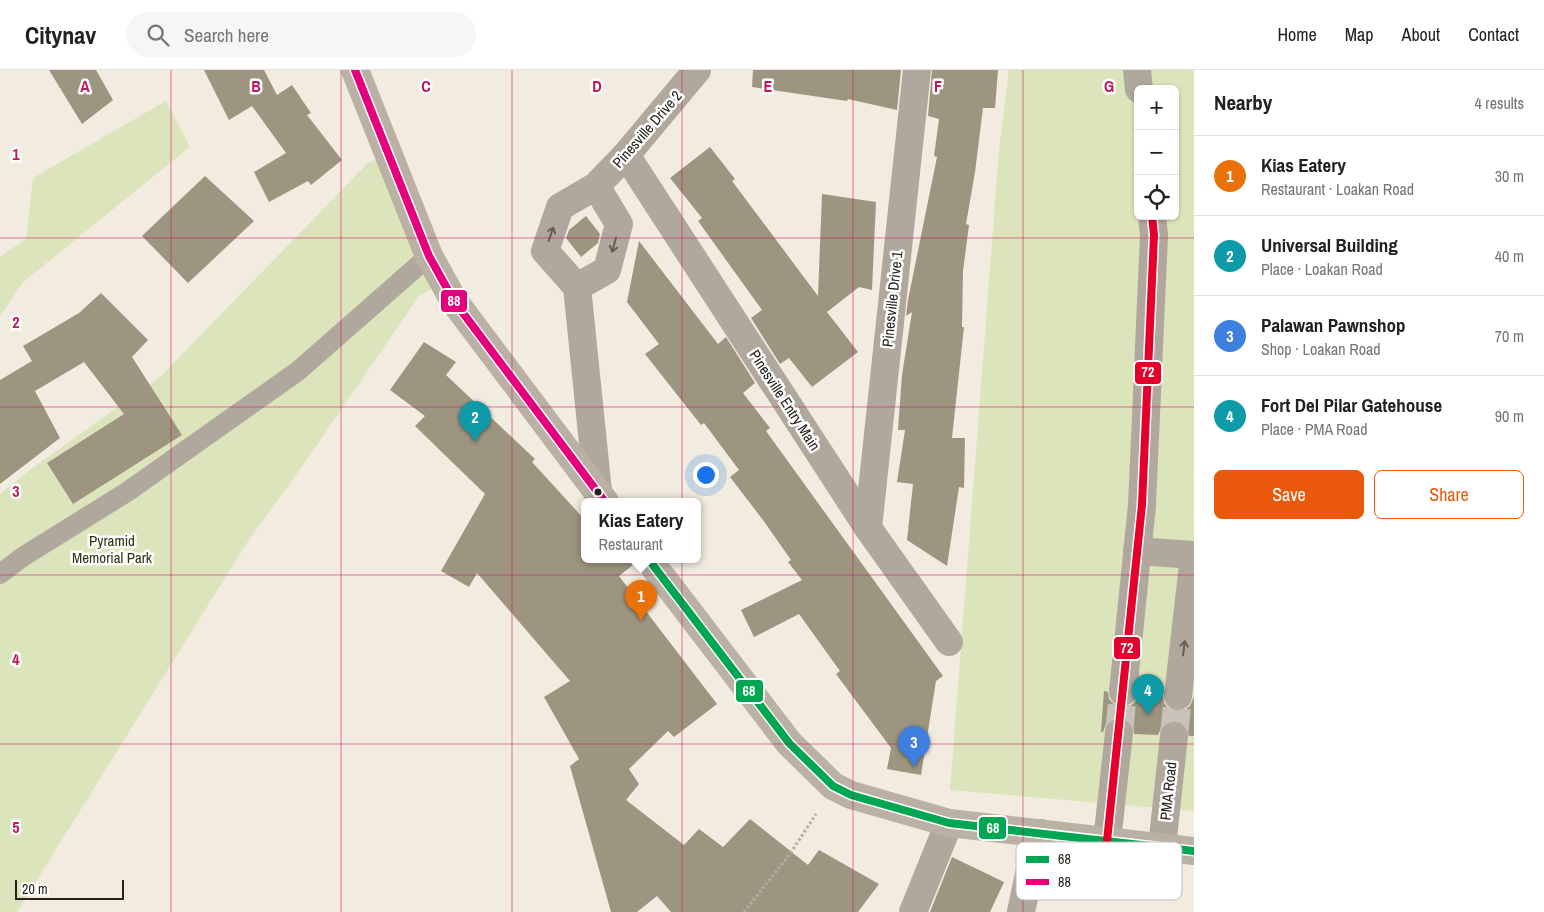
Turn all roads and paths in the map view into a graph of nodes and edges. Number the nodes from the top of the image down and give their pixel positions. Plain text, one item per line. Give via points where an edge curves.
1 (355, 70) edge
2 (697, 70) edge
3 (916, 70) edge
4 (1137, 70) edge
5 (1139, 85) edge
6 (626, 155) junction
7 (596, 186) junction
8 (1152, 220) edge
9 (429, 256) junction
10 (577, 287) junction
11 (602, 497) edge
12 (868, 528) junction
13 (1137, 551) junction
14 (1194, 556) edge
15 (651, 563) edge
16 (0, 574) edge
17 (949, 642) dead end
18 (1123, 692) tunnel mouth
19 (1178, 696) tunnel mouth
20 (1119, 733) tunnel mouth
21 (1174, 736) tunnel mouth
22 (834, 786) junction
23 (949, 823) junction
24 (1040, 833) junction
25 (1107, 841) junction
26 (1038, 842) edge
27 (1116, 842) edge
28 (1163, 842) edge
29 (744, 912) edge
30 (913, 912) edge

1 - 9 main road
2 - 6 street, Pinesville Drive 2
3 - 12 street, Pinesville Drive 1
4 - 5 street
6 - 7 street, Pinesville Drive 2
6 - 12 street, Pinesville Entry Main
7 -> 10 street via 619,224 607,270
10 -> 7 street via 545,252 560,207
8 - 13 street via 1142,505
9 - 11 main road via 454,301
9 - 16 lane via 298,371 127,492
10 - 11 street
12 - 17 street, Pinesville Entry Main
13 - 14 street
13 - 18 street
19 -> 14 street
15 - 22 main road via 789,743
20 - 25 street
21 - 28 street, PMA Road
22 - 23 main road via 851,796
22 - 29 path via 790,854
23 - 24 main road
23 - 30 street
24 - 25 main road
24 - 26 street
25 - 27 main road

